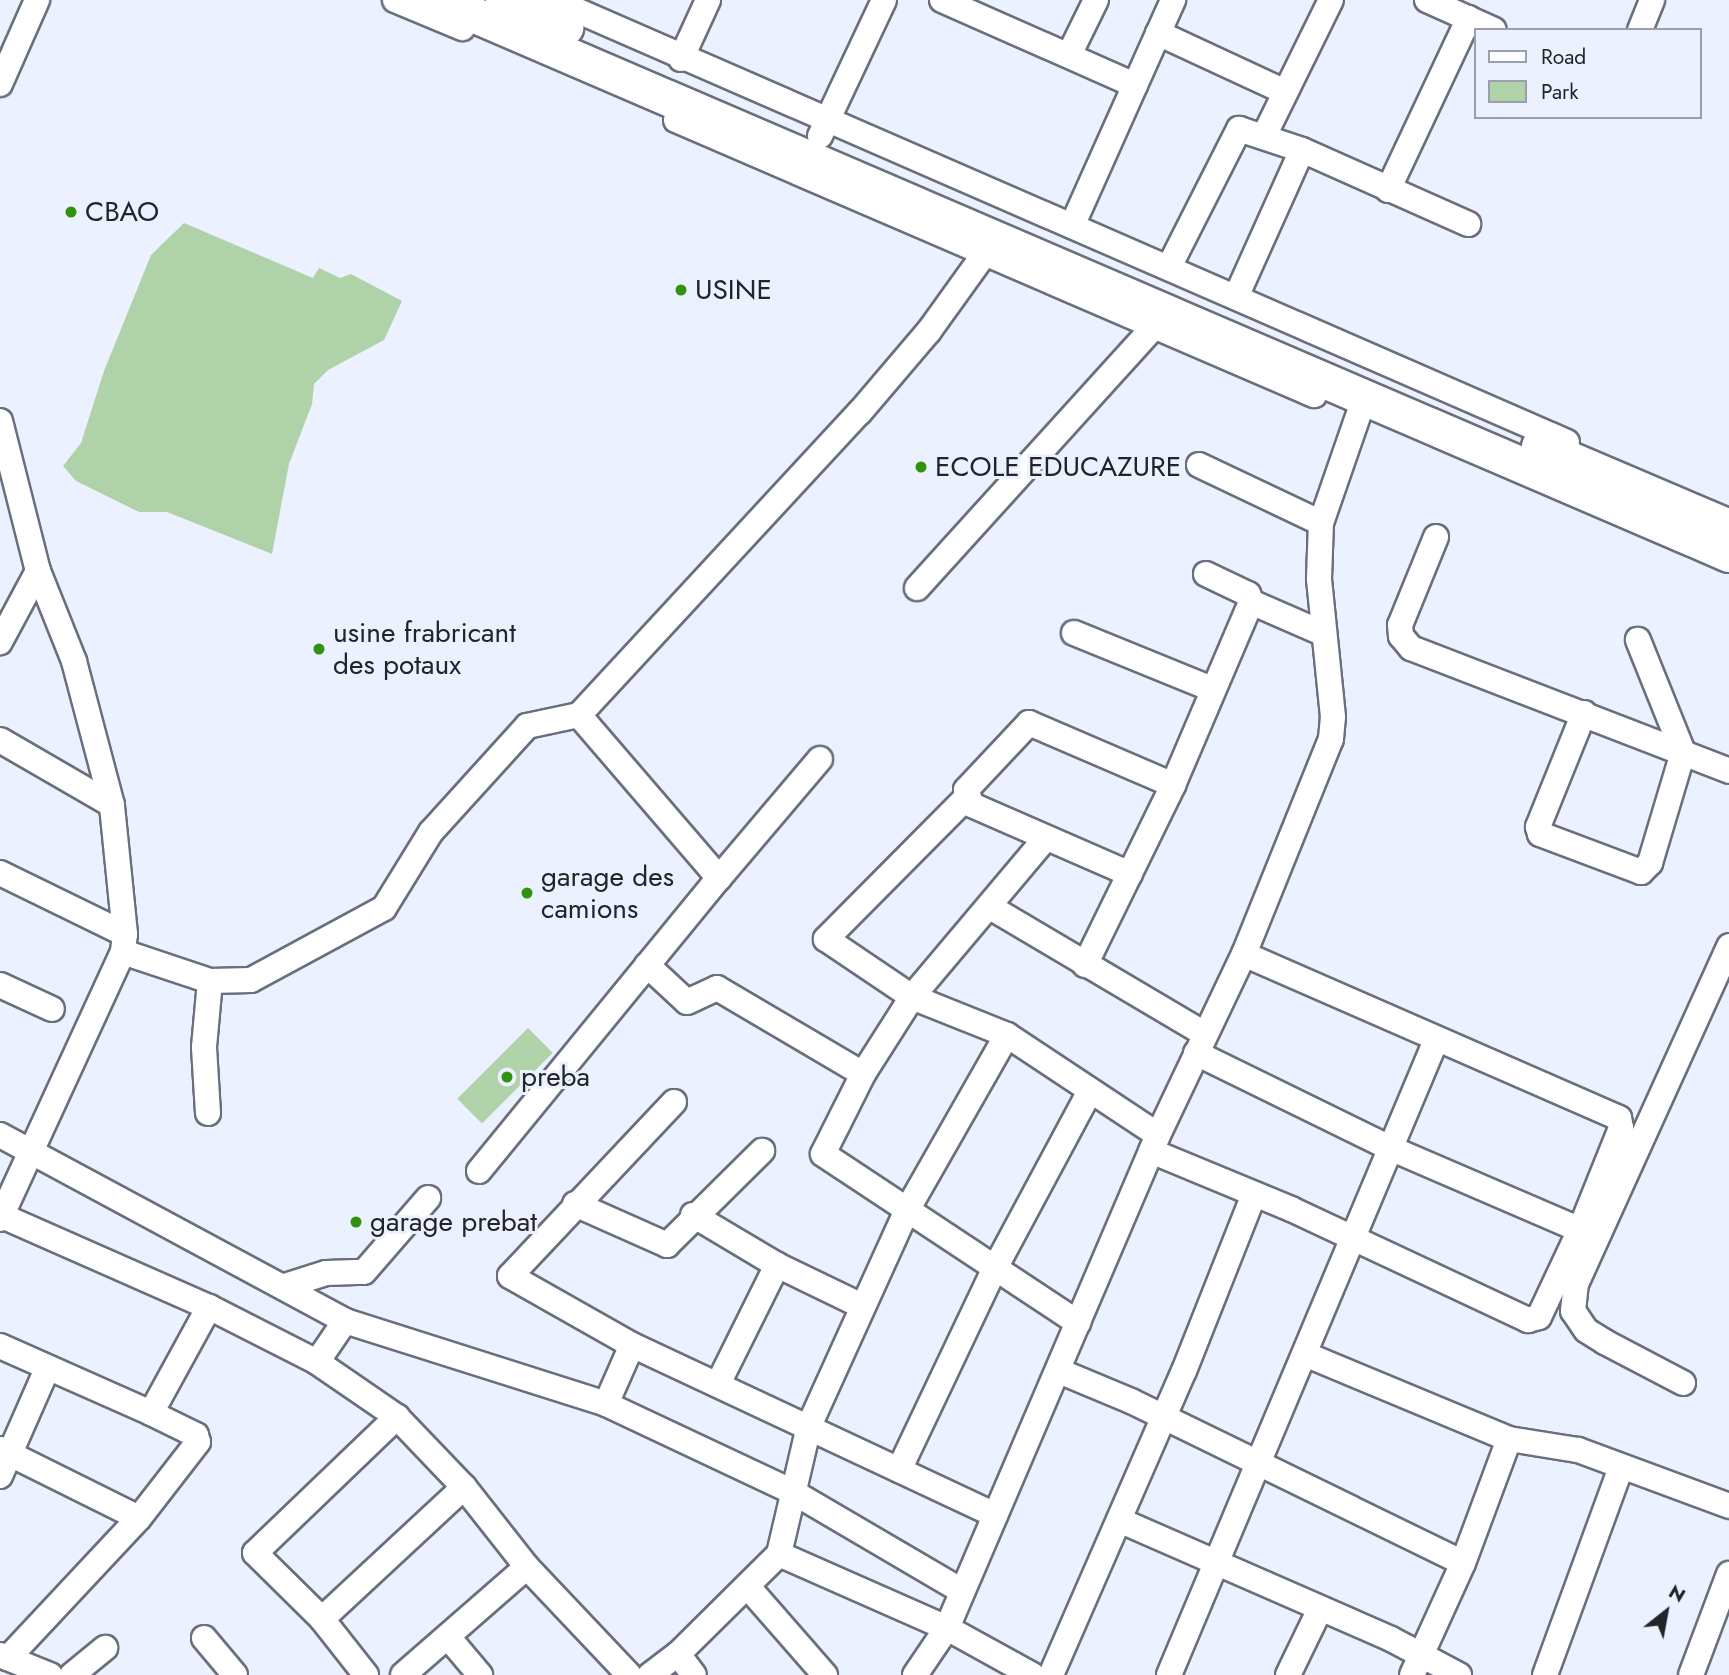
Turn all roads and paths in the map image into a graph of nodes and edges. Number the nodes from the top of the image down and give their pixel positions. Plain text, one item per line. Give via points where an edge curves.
1 (37, 0) edge
2 (395, 0) edge
3 (440, 0) edge
4 (503, 0) edge
5 (553, 0) edge
6 (709, 0) edge
7 (884, 0) edge
8 (942, 0) edge
9 (1096, 0) edge
10 (1173, 0) edge
11 (1331, 0) edge
12 (1428, 0) edge
13 (1652, 0) edge
14 (1469, 18) junction
15 (1490, 28) edge
16 (1641, 28) edge
17 (1158, 33) junction
18 (526, 46) junction
19 (1069, 55) junction
20 (681, 59) junction
21 (0, 84) edge
22 (1135, 85) junction
23 (1285, 92) junction
24 (823, 129) junction
25 (1265, 134) junction
26 (1303, 150) junction
27 (1388, 190) junction
28 (1468, 225) dead end
29 (1072, 226) junction
30 (990, 247) junction
31 (1169, 267) junction
32 (1236, 297) junction
33 (1154, 327) junction
34 (1359, 413) junction
35 (0, 421) edge
36 (1199, 465) dead end
37 (1729, 509) edge
38 (1321, 523) junction
39 (1729, 527) edge
40 (1436, 537) dead end
41 (1729, 554) edge
42 (38, 571) junction
43 (1729, 572) edge
44 (1206, 574) dead end
45 (918, 588) dead end
46 (1251, 602) junction
47 (1074, 633) dead end
48 (1322, 633) junction
49 (1638, 640) dead end
50 (0, 642) edge
51 (1212, 689) junction
52 (1584, 713) junction
53 (579, 715) junction
54 (0, 740) edge
55 (1683, 752) junction
56 (820, 760) dead end
57 (1729, 771) edge
58 (1173, 785) junction
59 (966, 798) junction
60 (112, 805) junction
61 (1045, 839) junction
62 (0, 873) edge
63 (1130, 874) junction
64 (719, 878) junction
65 (990, 907) junction
66 (124, 943) junction
67 (1729, 946) edge
68 (1244, 954) junction
69 (647, 965) junction
70 (1085, 965) junction
71 (210, 981) junction
72 (0, 985) edge
73 (912, 996) junction
74 (52, 1009) dead end
75 (1007, 1035) junction
76 (1436, 1040) junction
77 (1201, 1043) junction
78 (863, 1074) junction
79 (1089, 1093) junction
80 (674, 1102) dead end
81 (208, 1113) dead end
82 (0, 1135) edge
83 (1154, 1143) junction
84 (1390, 1148) junction
85 (31, 1150) junction
86 (762, 1151) dead end
87 (479, 1171) dead end
88 (1254, 1194) junction
89 (428, 1198) dead end
90 (575, 1205) junction
91 (906, 1212) junction
92 (693, 1215) junction
93 (1, 1216) edge
94 (1580, 1230) junction
95 (1351, 1240) junction
96 (777, 1265) junction
97 (994, 1270) junction
98 (285, 1286) junction
99 (862, 1306) junction
100 (209, 1307) junction
101 (345, 1321) junction
102 (1079, 1323) junction
103 (632, 1345) junction
104 (0, 1346) edge
105 (1307, 1355) junction
106 (317, 1362) junction
107 (47, 1369) junction
108 (1059, 1371) junction
109 (1683, 1383) dead end
110 (718, 1384) junction
111 (606, 1404) junction
112 (151, 1413) junction
113 (397, 1418) junction
114 (1163, 1419) junction
115 (809, 1426) junction
116 (1509, 1439) junction
117 (3, 1460) edge
118 (1258, 1464) junction
119 (1621, 1467) junction
120 (899, 1470) junction
121 (464, 1487) junction
122 (793, 1492) junction
123 (1729, 1506) edge
124 (995, 1515) junction
125 (139, 1518) junction
126 (1119, 1520) junction
127 (779, 1554) junction
128 (1215, 1563) junction
129 (1463, 1563) junction
130 (527, 1567) junction
131 (1729, 1574) edge
132 (748, 1587) junction
133 (962, 1591) junction
134 (1320, 1609) junction
135 (323, 1619) junction
136 (947, 1628) junction
137 (448, 1637) junction
138 (204, 1638) dead end
139 (105, 1648) dead end
140 (678, 1654) junction
141 (4, 1657) edge
142 (1416, 1666) edge
143 (477, 1674) edge
144 (50, 1675) edge
145 (72, 1675) edge
146 (235, 1675) edge
147 (366, 1675) edge
148 (403, 1675) edge
149 (629, 1675) edge
150 (650, 1675) edge
151 (694, 1675) edge
152 (825, 1675) edge
153 (915, 1675) edge
154 (1032, 1675) edge
155 (1051, 1675) edge
156 (1170, 1675) edge
157 (1288, 1675) edge
158 (1459, 1675) edge
159 (1545, 1675) edge
160 (1691, 1675) edge

1 - 21 street
2 - 18 street
3 - 18 highway
4 - 24 highway
5 - 20 street
6 - 20 street
7 - 24 street
8 - 19 street
9 - 19 street
10 - 17 street
11 - 23 street
12 - 14 street
13 - 16 street
14 - 15 street
14 - 27 street
17 - 22 street
17 - 23 street
18 - 30 highway
19 - 22 street
20 - 24 street
22 - 29 street
23 - 25 street
24 - 29 street
24 - 39 highway
25 - 26 street
25 - 31 street via 1244,129 1236,132
26 - 27 street
26 - 32 street
27 - 28 street
29 - 31 street
30 - 33 street
30 - 41 highway
30 - 53 street via 929,331 860,412
31 - 32 street
32 - 37 street
33 - 34 street
33 - 45 street
34 - 38 street
34 - 43 street
35 - 42 street
36 - 38 street
38 - 48 street
40 - 52 street via 1400,625 1401,636 1411,648
42 - 50 street
42 - 60 street via 74,661
44 - 46 street via 1248,594
46 - 48 street
46 - 51 street
47 - 51 street
48 - 68 street via 1333,717 1331,739
49 - 55 street
51 - 58 street
52 - 55 street
52 - 55 street via 1538,827 1543,838 1644,870
53 - 64 street
53 - 71 street via 527,726 431,832 384,908 251,980
54 - 60 street
55 - 57 street
56 - 64 street
58 - 59 street via 1029,723 966,790
58 - 63 street
59 - 61 street
59 - 73 street via 826,939
60 - 66 street
61 - 63 street
61 - 65 street
62 - 66 street
63 - 70 street
64 - 69 street
65 - 70 street
65 - 73 street
66 - 71 street
66 - 85 street
67 - 109 street via 1576,1284 1573,1311 1586,1330
68 - 76 street
68 - 77 street
69 - 78 street via 687,1002 717,988
69 - 87 street
70 - 77 street
71 - 81 street via 205,1047
72 - 74 street
73 - 75 street
73 - 78 street
75 - 79 street
75 - 91 street
76 - 84 street
76 - 94 street via 1619,1118 1621,1128
77 - 83 street
77 - 84 street
78 - 91 street via 823,1154
79 - 83 street
79 - 97 street
80 - 90 street
82 - 85 street
83 - 88 street
83 - 102 street
84 - 94 street
84 - 95 street
85 - 93 street
85 - 98 street
86 - 92 street
88 - 95 street
88 - 114 street
89 - 98 street via 364,1272 326,1273
90 - 92 street via 667,1245
90 - 103 street via 510,1276
91 - 97 street
91 - 99 street
92 - 96 street
93 - 100 street
94 - 95 street via 1535,1320
95 - 105 street
96 - 99 street
96 - 110 street
97 - 102 street
97 - 120 street
98 - 101 street
99 - 115 street
100 - 106 street
100 - 112 street
101 - 106 street
101 - 111 street
102 - 108 street
103 - 110 street
103 - 111 street
104 - 107 street
105 - 116 street
105 - 118 street
106 - 113 street
107 - 112 street
107 - 117 street
108 - 114 street
108 - 124 street
110 - 115 street
111 - 122 street
112 - 125 street via 196,1436 198,1442
113 - 121 street
113 - 135 street via 257,1547 257,1559
114 - 118 street
114 - 126 street
115 - 120 street
115 - 122 street
116 - 119 street via 1554,1444
116 - 129 street
117 - 125 street
118 - 128 street
118 - 129 street
119 - 123 street
119 - 159 street
120 - 124 street
121 - 130 street
121 - 135 street
122 - 127 street
122 - 133 street
124 - 133 street
125 - 141 street
126 - 128 street
126 - 155 street
127 - 132 street
127 - 136 street
128 - 134 street
128 - 156 street
129 - 142 street
130 - 137 street
130 - 149 street
131 - 160 street
132 - 140 street
132 - 152 street
133 - 136 street
134 - 142 street
134 - 157 street
135 - 147 street
136 - 153 street
136 - 154 street
137 - 143 street
137 - 148 street
138 - 146 street
139 - 145 street
140 - 150 street
140 - 151 street
141 - 144 street
142 - 158 street

